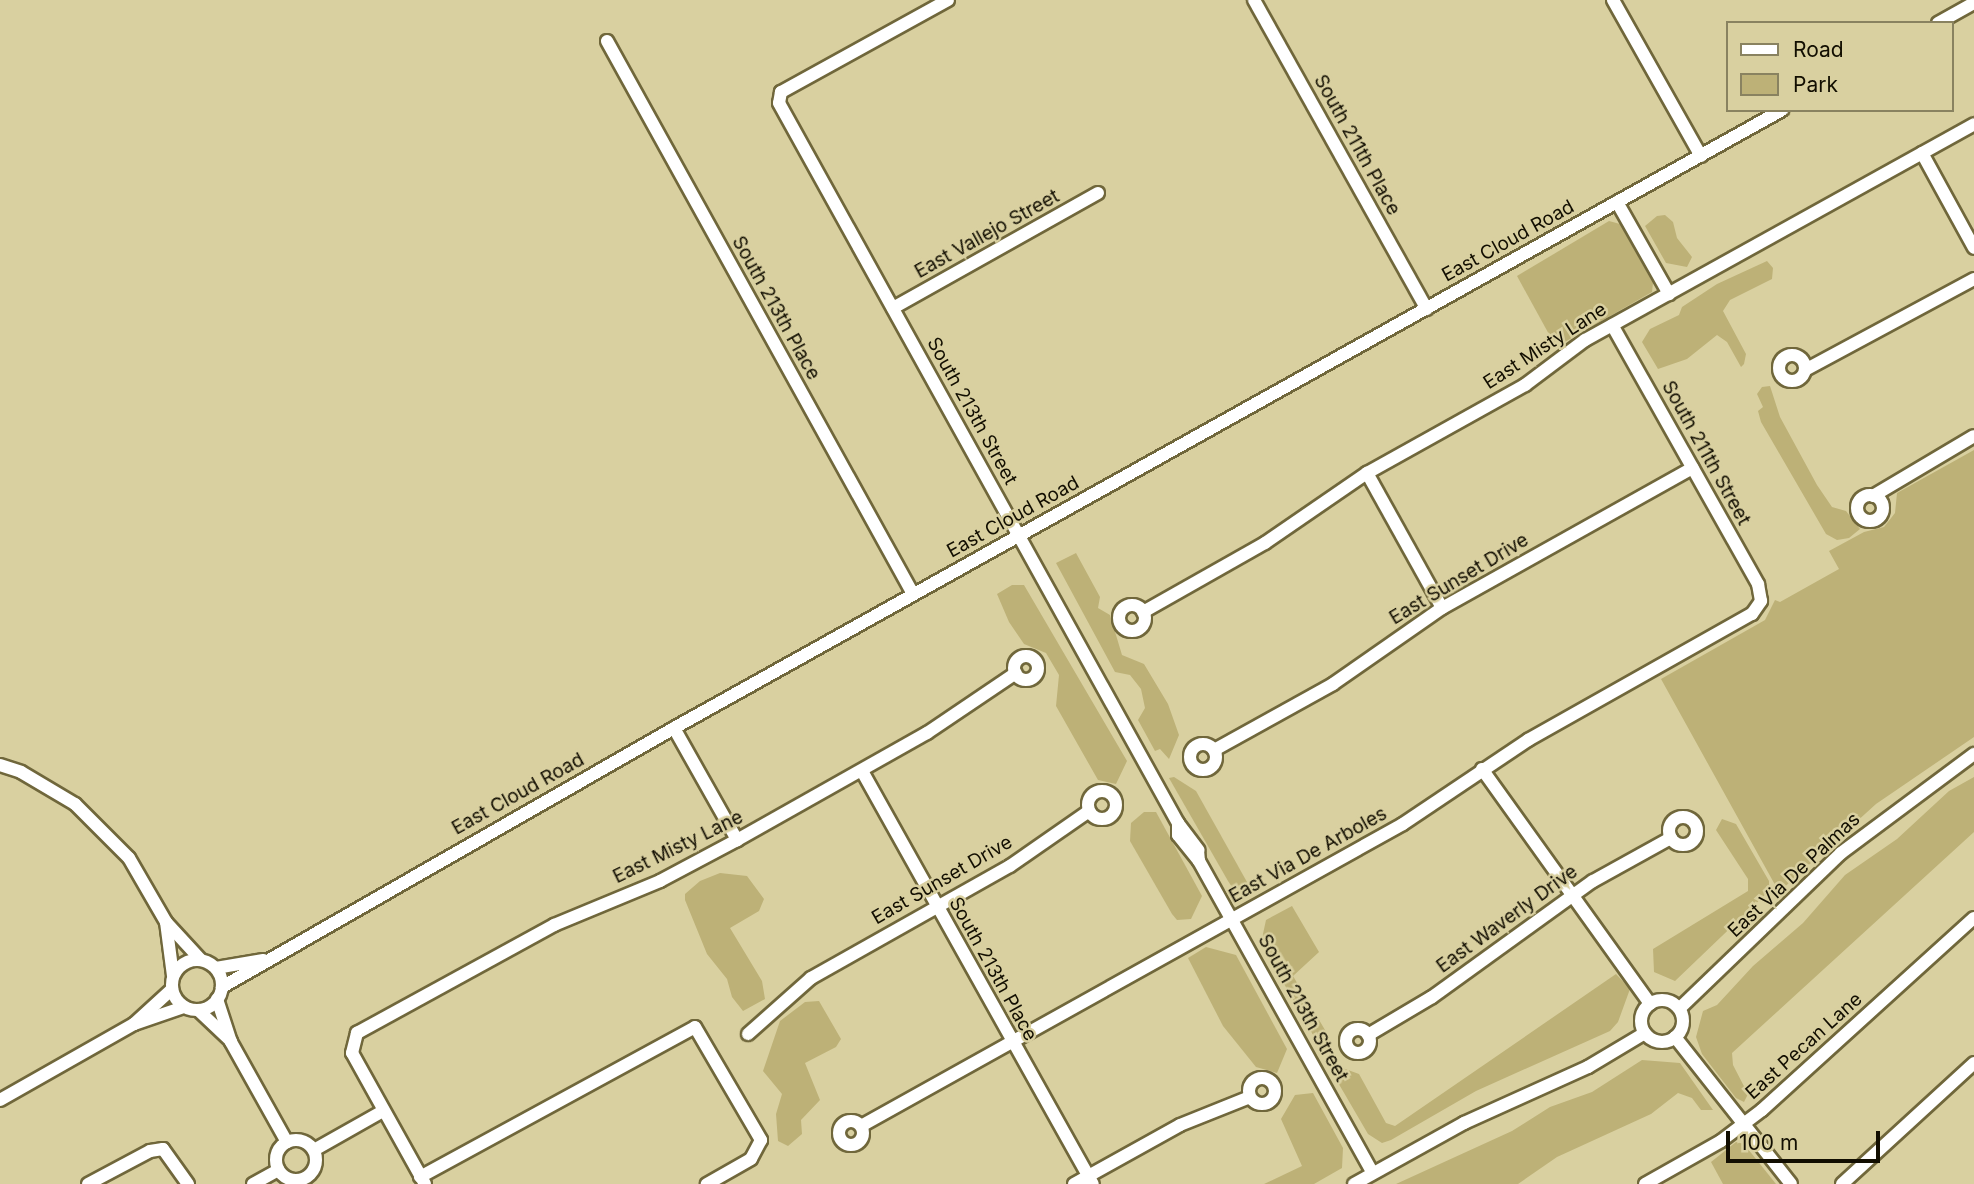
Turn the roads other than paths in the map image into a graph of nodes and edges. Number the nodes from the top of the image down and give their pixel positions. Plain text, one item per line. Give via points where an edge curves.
1 (948, 0) edge
2 (1254, 0) edge
3 (1613, 0) edge
4 (1974, 3) edge
5 (1942, 21) edge
6 (607, 41) dead end
7 (1778, 112) edge
8 (1974, 124) edge
9 (1922, 153) junction
10 (1700, 156) junction
11 (1098, 193) dead end
12 (1617, 202) junction
13 (1974, 248) edge
14 (1974, 279) edge
15 (1669, 294) junction
16 (893, 308) junction
17 (1427, 309) junction
18 (1612, 325) junction
19 (1805, 370) dead end
20 (1974, 436) edge
21 (1692, 468) junction
22 (1367, 473) junction
23 (1873, 496) dead end
24 (1017, 537) junction
25 (913, 594) junction
26 (1761, 601) joint
27 (1442, 608) junction
28 (1143, 612) dead end
29 (1016, 673) dead end
30 (674, 728) junction
31 (1214, 750) dead end
32 (1974, 754) edge
33 (0, 765) edge
34 (1482, 769) junction
35 (862, 771) junction
36 (1089, 811) dead end
37 (1671, 838) dead end
38 (737, 840) junction
39 (1572, 895) junction
40 (937, 907) junction
41 (1974, 918) edge
42 (1232, 920) junction
43 (166, 922) junction
44 (201, 960) junction
45 (263, 960) junction
46 (216, 968) junction
47 (172, 983) junction
48 (220, 993) junction
49 (1650, 1004) junction
50 (184, 1007) junction
51 (1679, 1008) junction
52 (198, 1010) junction
53 (134, 1024) junction
54 (1645, 1033) junction
55 (748, 1034) dead end
56 (1368, 1035) dead end
57 (1675, 1037) junction
58 (231, 1042) junction
59 (1012, 1042) junction
60 (1974, 1063) edge
61 (1250, 1097) dead end
62 (0, 1100) edge
63 (383, 1111) junction
64 (861, 1126) dead end
65 (1742, 1126) junction
66 (288, 1142) junction
67 (314, 1150) junction
68 (278, 1170) junction
69 (1373, 1173) junction
70 (423, 1180) edge
71 (1091, 1180) edge
72 (309, 1181) edge
73 (88, 1184) edge
74 (188, 1184) edge
75 (253, 1184) edge
76 (706, 1184) edge
77 (1074, 1184) edge
78 (1354, 1184) edge
79 (1645, 1184) edge
80 (1791, 1184) edge
81 (1842, 1184) edge

1 - 16 street, South 213th Street via 781,92 779,103
2 - 17 street, South 211th Place
3 - 10 street
4 - 5 street
6 - 25 street, South 213th Place
7 - 10 street, East Cloud Road
8 - 9 street, East Misty Lane
9 - 13 street
9 - 15 street, East Misty Lane
10 - 12 street, East Cloud Road
11 - 16 street, East Vallejo Street
12 - 15 street
12 - 17 street, East Cloud Road
14 - 19 street
15 - 18 street, East Misty Lane
16 - 24 street, South 213th Street
17 - 24 street, East Cloud Road
18 - 21 street, South 211th Street
18 - 22 street, East Misty Lane via 1569,350 1525,385
20 - 23 street
21 - 26 street, South 211th Street via 1758,584
21 - 27 street, East Sunset Drive
22 - 27 street
22 - 28 street, East Misty Lane via 1265,542
24 - 25 street, East Cloud Road
24 - 42 street, South 213th Street via 1178,822 1178,835 1199,861
25 - 30 street, East Cloud Road
26 - 34 street, East Via De Arboles via 1752,614
27 - 31 street, East Sunset Drive via 1333,684
29 - 35 street, East Misty Lane
30 - 38 street
30 - 45 street, East Cloud Road
32 - 51 street, East Via De Palmas via 1850,845
33 - 43 street via 22,772 75,804 104,830 148,884
34 - 39 street
34 - 42 street, East Via De Arboles via 1423,812
35 - 38 street, East Misty Lane
35 - 40 street, South 213th Place
36 - 40 street, East Sunset Drive via 1010,866
37 - 39 street, East Waverly Drive
38 - 63 street, East Misty Lane via 660,881 518,944 357,1033 352,1053
39 - 49 street
39 - 56 street, East Waverly Drive via 1432,997
40 - 55 street, East Sunset Drive via 811,978
40 - 59 street, South 213th Place
41 - 65 street, East Pecan Lane
42 - 59 street, East Via De Arboles
42 - 69 street, South 213th Street
43 - 44 street
43 - 47 street
44 - 46 street
44 - 47 street via 181,965
45 - 46 street, East Cloud Road
45 - 48 street, East Cloud Road
46 - 48 street
47 - 50 street
47 - 53 street
48 - 52 street
48 - 58 street
49 - 51 street via 1665,1000
49 - 54 street via 1641,1021
50 - 52 street
50 - 53 street
51 - 57 street via 1684,1020
52 - 58 street
53 - 62 street
54 - 57 street via 1662,1042
54 - 69 street
57 - 65 street
58 - 66 street
59 - 64 street, East Via De Arboles
59 - 71 street, South 213th Place
60 - 81 street
61 - 71 street via 1190,1119
63 - 67 street
63 - 70 street
65 - 79 street, East Pecan Lane
65 - 80 street
66 - 67 street via 305,1142
66 - 68 street via 278,1152
67 - 72 street via 317,1162
68 - 72 street via 288,1179
68 - 75 street
69 - 78 street
70 - 76 street via 695,1027 761,1140 759,1150
71 - 77 street
73 - 74 street via 150,1150 163,1149

